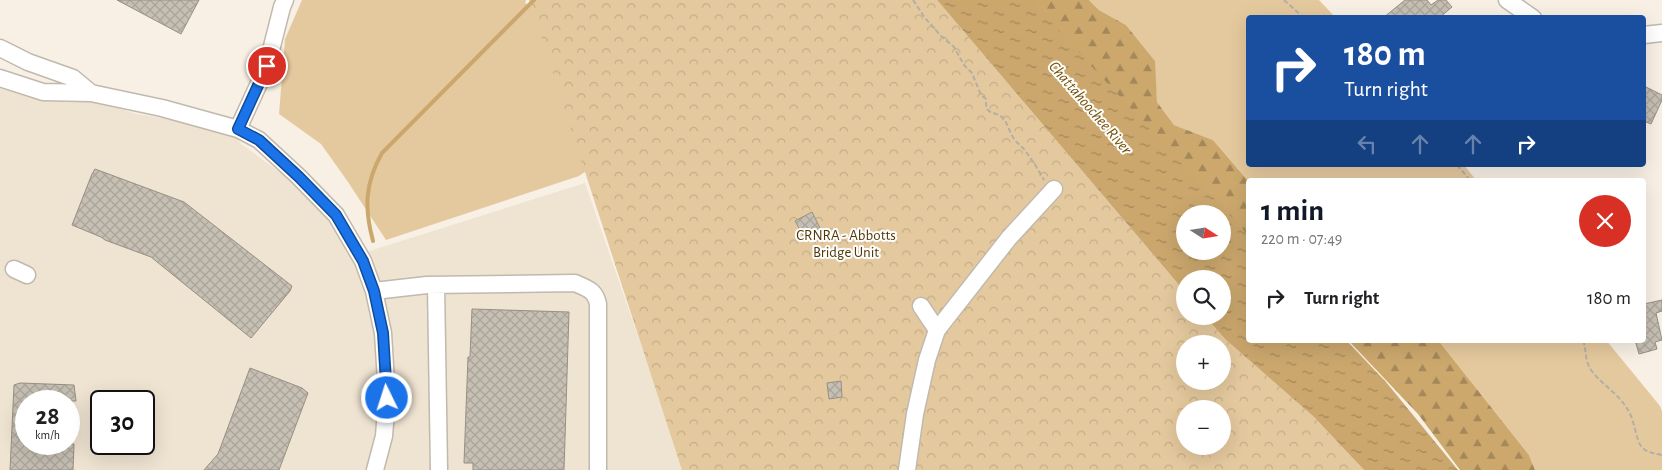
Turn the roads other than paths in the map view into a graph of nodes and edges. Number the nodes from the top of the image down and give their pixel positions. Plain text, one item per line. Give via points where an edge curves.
1 (285, 0) edge
2 (1507, 0) edge
3 (1529, 15) edge
4 (1662, 33) edge
5 (1646, 35) edge
6 (0, 48) edge
7 (0, 78) edge
8 (91, 93) junction
9 (238, 129) junction
10 (1054, 189) dead end
11 (436, 284) junction
12 (374, 291) junction
13 (921, 306) dead end
14 (937, 330) junction
15 (375, 470) edge
16 (439, 470) edge
17 (598, 470) edge
18 (907, 470) edge

1 - 9 street via 267,66
2 - 3 street
4 - 5 street
6 - 8 street via 73,78
7 - 8 street via 43,92
8 - 9 street
9 - 12 street via 259,140 336,215 363,261
10 - 14 street via 1009,238
11 - 12 street
11 - 16 street
11 - 17 street via 575,283 596,296
12 - 15 street via 383,333 387,398 384,436
13 - 14 street
14 - 18 street via 917,404

